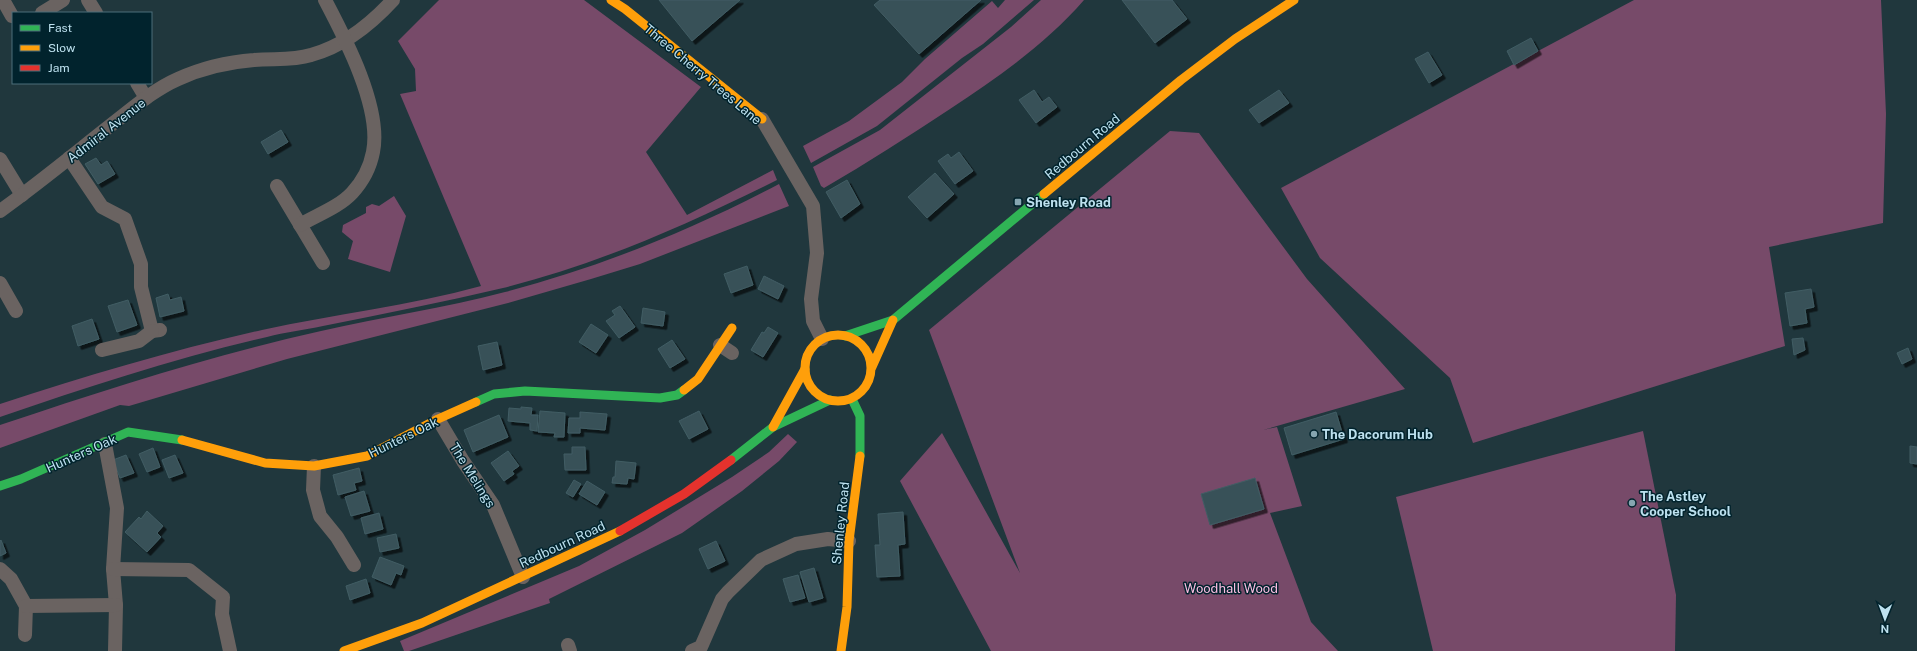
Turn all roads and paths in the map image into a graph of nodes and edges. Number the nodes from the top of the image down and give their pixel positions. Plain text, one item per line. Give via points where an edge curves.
1 (3, 0) edge
2 (63, 0) edge
3 (88, 0) edge
4 (325, 0) edge
5 (393, 0) edge
6 (611, 0) edge
7 (1294, 0) edge
8 (44, 12) edge
9 (95, 12) edge
10 (8, 17) edge
11 (346, 40) junction
12 (139, 84) edge
13 (146, 98) junction
14 (762, 119) joint
15 (69, 158) junction
16 (0, 159) edge
17 (276, 186) dead end
18 (22, 195) junction
19 (0, 211) edge
20 (300, 225) junction
21 (323, 263) dead end
22 (0, 283) edge
23 (16, 311) dead end
24 (893, 320) junction
25 (732, 328) dead end
26 (846, 336) junction
27 (822, 339) junction
28 (720, 345) junction
29 (102, 350) dead end
30 (732, 353) dead end
31 (872, 367) junction
32 (805, 369) junction
33 (852, 399) junction
34 (830, 400) junction
35 (438, 419) junction
36 (773, 427) junction
37 (105, 444) junction
38 (314, 466) junction
39 (0, 486) edge
40 (849, 541) junction
41 (354, 565) dead end
42 (113, 568) junction
43 (0, 569) edge
44 (523, 577) junction
45 (26, 606) junction
46 (116, 606) junction
47 (25, 635) dead end
48 (699, 650) edge
49 (115, 651) edge
50 (230, 651) edge
51 (344, 651) edge
52 (841, 651) edge

1 - 10 street
2 - 8 street
3 - 9 street
4 - 11 street
5 - 11 street, Admiral Avenue via 374,20
6 - 14 main road, Three Cherry Trees Lane via 625,8
7 - 24 main road, Redbourn Road via 1235,39 1182,80
11 - 13 street, Admiral Avenue via 312,55 288,60 255,60 202,69 176,80
11 - 20 street via 371,112 373,152 368,169 351,194
12 - 13 street
13 - 15 street, Admiral Avenue
14 - 27 street, Three Cherry Trees Lane via 813,206 817,253 811,299 813,321
15 - 18 street, Admiral Avenue
15 - 29 street via 102,207 126,219 141,264 141,287 156,330 139,341
16 - 18 street
17 - 20 street
18 - 19 street, Admiral Avenue
20 - 21 street
22 - 23 street
24 - 26 main road, Redbourn Road
24 - 31 main road, Redbourn Road
25 - 28 main road, Hunters Oak
26 - 27 main road
26 - 31 main road via 859,342 866,349
27 - 32 main road via 809,352
28 - 30 street
28 - 35 main road, Hunters Oak via 698,378 677,395 660,398 525,391 494,394
31 - 33 main road via 867,386
32 - 34 main road via 812,389
32 - 36 main road, Redbourn Road
33 - 34 main road
33 - 40 main road, Shenley Road via 860,416 861,446
34 - 36 main road, Redbourn Road
35 - 38 main road, Hunters Oak via 367,456
35 - 44 street, The Melings via 493,504
36 - 44 main road, Redbourn Road via 684,494 617,533
37 - 38 main road, Hunters Oak via 128,432 182,440 265,463
37 - 39 main road, Hunters Oak
37 - 42 street via 117,508
38 - 41 street via 313,490 320,516
40 - 48 street via 828,539 796,544 761,560 722,599
40 - 52 main road, Shenley Road
42 - 46 street
42 - 50 street via 189,570 223,597 222,614
43 - 45 street via 11,580
44 - 51 main road, Redbourn Road via 422,623
45 - 46 street
45 - 47 street
46 - 49 street

